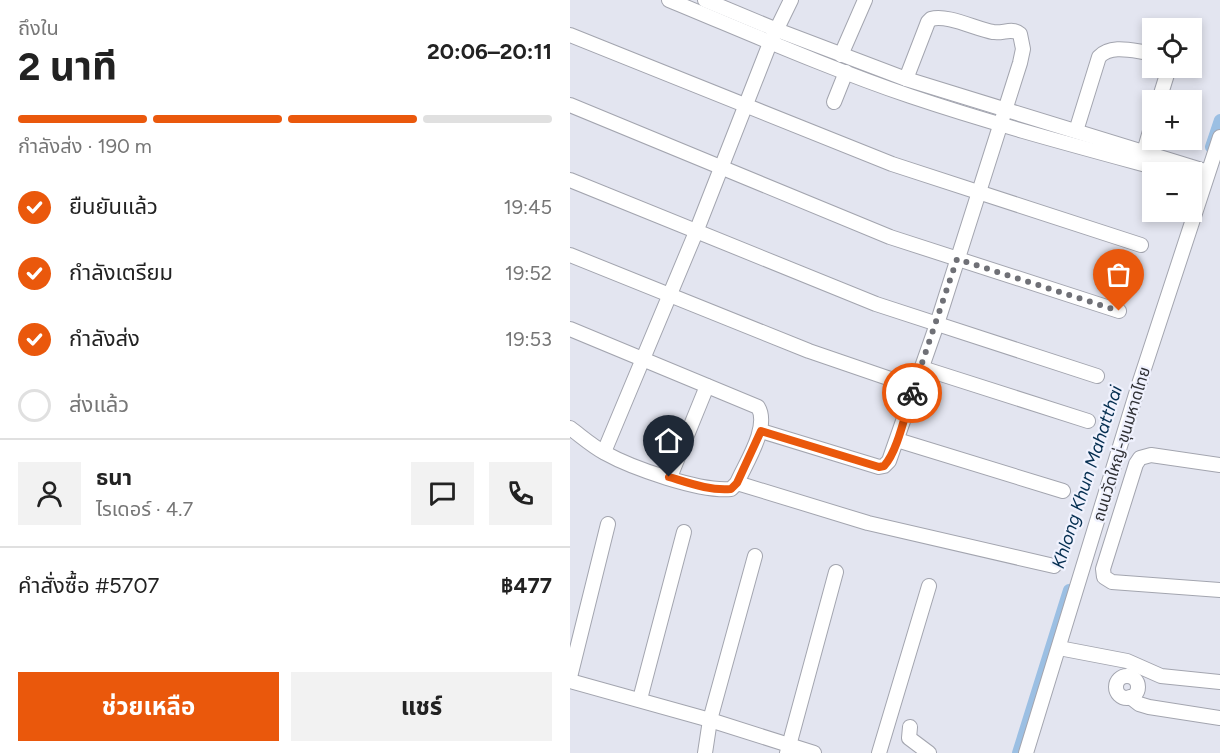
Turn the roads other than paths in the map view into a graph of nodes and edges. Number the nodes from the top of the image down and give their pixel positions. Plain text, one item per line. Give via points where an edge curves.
1 (669, 0) edge
2 (791, 0) edge
3 (865, 0) edge
4 (713, 2) edge
5 (684, 3) edge
6 (570, 35) edge
7 (774, 36) junction
8 (1142, 52) edge
9 (841, 55) junction
10 (846, 72) junction
11 (906, 79) junction
12 (834, 102) dead end
13 (570, 105) edge
14 (745, 106) junction
15 (1004, 109) junction
16 (999, 124) junction
17 (1076, 131) junction
18 (1220, 137) edge
19 (1144, 150) edge
20 (1142, 158) junction
21 (1151, 162) edge
22 (1167, 162) edge
23 (721, 169) junction
24 (1202, 174) edge
25 (570, 180) edge
26 (978, 192) junction
27 (1187, 222) edge
28 (696, 232) junction
29 (1141, 245) dead end
30 (570, 255) edge
31 (957, 259) junction
32 (669, 295) junction
33 (1119, 311) dead end
34 (937, 324) junction
35 (570, 329) edge
36 (643, 358) junction
37 (922, 368) junction
38 (1097, 376) dead end
39 (707, 386) junction
40 (914, 387) junction
41 (1088, 420) dead end
42 (570, 428) edge
43 (761, 431) junction
44 (897, 440) junction
45 (604, 452) junction
46 (1220, 465) edge
47 (669, 477) junction
48 (737, 483) junction
49 (1063, 491) dead end
50 (609, 524) dead end
51 (684, 532) dead end
52 (755, 556) dead end
53 (1054, 566) dead end
54 (836, 572) dead end
55 (929, 586) dead end
56 (1220, 590) edge
57 (1059, 648) junction
58 (1127, 661) junction
59 (570, 676) edge
60 (570, 681) edge
61 (1220, 682) edge
62 (640, 699) junction
63 (1220, 717) edge
64 (710, 720) junction
65 (910, 728) dead end
66 (788, 749) edge
67 (705, 753) edge
68 (814, 753) edge
69 (879, 753) edge
70 (929, 753) edge
71 (1026, 753) edge

1 - 5 street
2 - 7 street
3 - 9 street
4 - 7 street
5 - 7 street
6 - 14 street
7 - 9 street
7 - 10 street
7 - 14 street
8 - 17 street via 1117,49 1103,53
9 - 11 street
10 - 12 street
10 - 16 street
11 - 15 street
11 - 15 street via 931,19 942,18 995,33 1014,30 1020,34 1023,49
13 - 23 street
14 - 23 street
14 - 26 street via 892,164
15 - 16 street
15 - 17 street
16 - 20 street
16 - 26 street
17 - 20 street
18 - 24 street, ถนนวัดใหญ่-ขุนมหาดไทย
19 - 20 street
20 - 21 street
20 - 22 street
23 - 28 street
23 - 31 street via 890,237
25 - 28 street
26 - 29 street
26 - 31 street
27 - 57 street, ถนนวัดใหญ่-ขุนมหาดไทย
28 - 32 street
28 - 34 street via 876,304
30 - 32 street
31 - 33 street
31 - 34 street
32 - 36 street
32 - 40 street via 809,351
34 - 37 street
34 - 38 street
35 - 36 street
36 - 39 street
36 - 45 street
37 - 40 street
37 - 41 street
39 - 43 street via 758,407
39 - 47 street
40 - 44 street
42 - 45 street
43 - 44 street via 879,467 887,464
43 - 48 street
44 - 49 street
45 - 47 street
46 - 56 street via 1151,455 1140,458 1103,572 1112,582
47 - 48 street via 723,490
48 - 53 street via 868,523
50 - 59 street
51 - 62 street
52 - 64 street
54 - 66 street
55 - 69 street
57 - 58 street
57 - 71 street, ถนนวัดใหญ่-ขุนมหาดไทย
58 - 61 street via 1161,676
58 - 63 street via 1127,676 1117,682 1119,695 1149,707
60 - 62 street
62 - 64 street
64 - 66 street
64 - 67 street
65 - 70 street via 909,738
66 - 68 street

